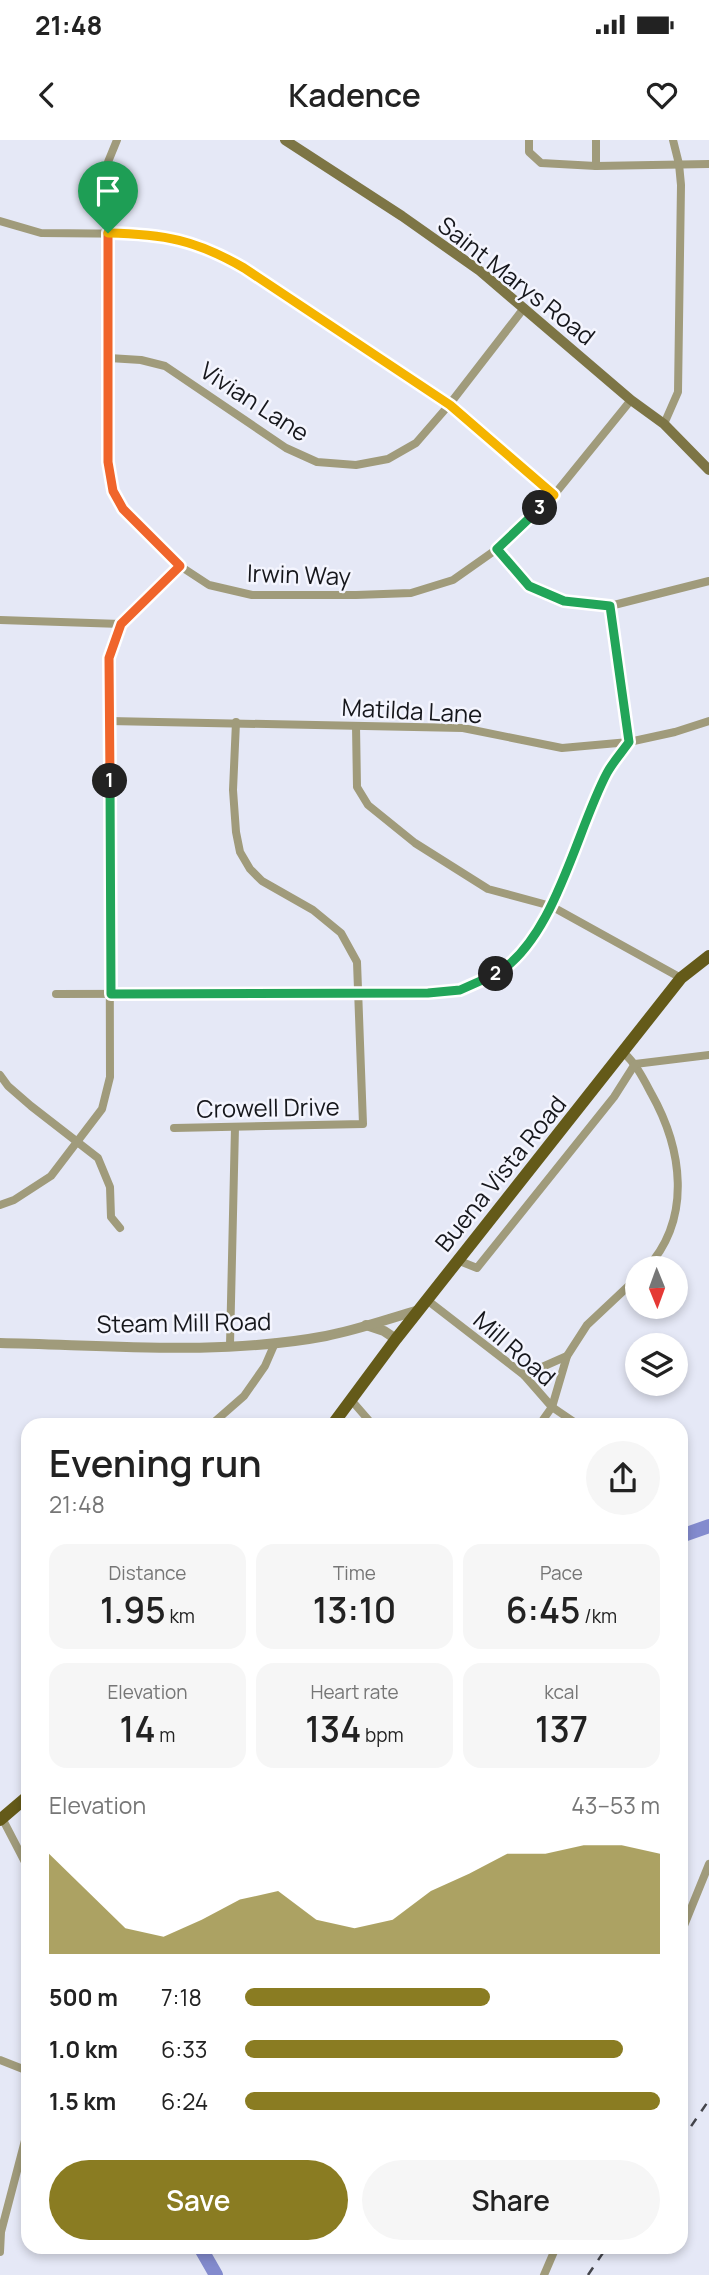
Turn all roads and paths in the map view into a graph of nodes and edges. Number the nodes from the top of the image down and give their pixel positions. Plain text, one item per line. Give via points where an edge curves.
1 (117, 140) edge
2 (285, 140) edge
3 (529, 140) edge
4 (596, 140) edge
5 (673, 140) edge
6 (679, 164) junction
7 (709, 164) edge
8 (596, 166) junction
9 (0, 221) edge
10 (108, 233) junction
11 (524, 309) junction
12 (109, 358) junction
13 (631, 400) junction
14 (450, 405) junction
15 (664, 424) junction
16 (709, 470) edge
17 (554, 495) junction
18 (497, 549) junction
19 (180, 566) junction
20 (709, 581) edge
21 (610, 606) junction
22 (0, 620) edge
23 (121, 624) junction
24 (109, 721) junction
25 (709, 721) edge
26 (236, 722) junction
27 (356, 726) junction
28 (629, 742) junction
29 (551, 906) junction
30 (709, 956) edge
31 (681, 978) junction
32 (360, 993) junction
33 (56, 994) dead end
34 (111, 994) junction
35 (624, 1053) junction
36 (709, 1055) edge
37 (635, 1064) junction
38 (0, 1075) edge
39 (235, 1127) junction
40 (174, 1128) dead end
41 (78, 1142) junction
42 (0, 1205) edge
43 (120, 1228) dead end
44 (656, 1256) edge
45 (457, 1259) junction
46 (625, 1289) edge
47 (423, 1305) junction
48 (366, 1325) junction
49 (396, 1339) junction
50 (0, 1343) edge
51 (275, 1343) junction
52 (230, 1345) junction
53 (567, 1356) junction
54 (524, 1375) junction
55 (352, 1401) junction
56 (552, 1407) junction
57 (219, 1418) edge
58 (338, 1418) edge
59 (367, 1418) edge
60 (544, 1418) edge
61 (568, 1418) edge
62 (21, 1802) edge
63 (1, 1819) edge
64 (21, 1855) edge
65 (709, 1864) edge
66 (688, 1916) edge
67 (0, 2060) edge
68 (21, 2068) edge
69 (21, 2156) edge
70 (0, 2252) edge
71 (553, 2254) edge
72 (544, 2275) edge

1 - 10 street, Irwin Way via 108,162
2 - 11 main road, Saint Marys Road via 480,271
3 - 8 street via 529,152 541,163
4 - 8 street
5 - 6 street
6 - 7 street
6 - 8 street
6 - 15 street via 678,392
9 - 10 street via 41,233
10 - 12 street, Irwin Way
10 - 14 street via 149,234 218,253
11 - 13 main road, Saint Marys Road
11 - 14 street, Vivian Lane
12 - 14 street, Vivian Lane via 165,366 286,447 336,465 388,458 416,443
12 - 19 street, Irwin Way via 108,462 113,491 123,509
13 - 15 main road, Saint Marys Road
13 - 17 street, Irwin Way
14 - 17 street
15 - 16 main road, Saint Marys Road
17 - 18 street, Irwin Way
18 - 19 street, Irwin Way via 453,580 411,593 252,595 209,585
18 - 21 street via 529,586 564,601
19 - 23 street
20 - 21 street
21 - 28 street
22 - 23 street
23 - 24 street via 109,658
24 - 26 street, Matilda Lane
24 - 34 street
25 - 28 street, Matilda Lane
26 - 27 street, Matilda Lane
26 - 32 street via 233,790 240,852 262,881 313,910 341,933 357,962
27 - 28 street, Matilda Lane via 463,727 562,748
27 - 29 street via 357,787 368,805 415,843 488,889
28 - 29 street via 607,773
29 - 31 street
29 - 32 street via 520,955 484,981 460,990
30 - 31 main road, Buena Vista Road
31 - 35 main road, Buena Vista Road
32 - 34 street
32 - 39 street, Crowell Drive via 363,1124
33 - 34 street
34 - 41 street via 110,1077 102,1109
35 - 37 street
35 - 45 main road, Buena Vista Road
36 - 37 street
37 - 44 street via 663,1115 676,1151 679,1191 670,1228
37 - 45 street via 614,1097 477,1268
38 - 41 street
39 - 40 street, Crowell Drive
39 - 52 street
41 - 42 street via 51,1177
41 - 43 street via 98,1158 110,1187 111,1217
45 - 47 main road, Buena Vista Road
46 - 53 street via 587,1325
47 - 48 street, Steam Mill Road
47 - 49 main road, Buena Vista Road
47 - 54 street, Mill Road
48 - 49 street
48 - 51 street, Steam Mill Road
49 - 55 main road, Buena Vista Road
50 - 52 street, Steam Mill Road
51 - 52 street, Steam Mill Road
51 - 57 street via 244,1396
53 - 54 street
53 - 56 street
54 - 56 street, Mill Road
55 - 58 main road, Buena Vista Road
55 - 59 street
56 - 60 street
56 - 61 street, Mill Road
62 - 63 main road
63 - 64 street
65 - 66 street
67 - 68 street
69 - 70 street
71 - 72 street

